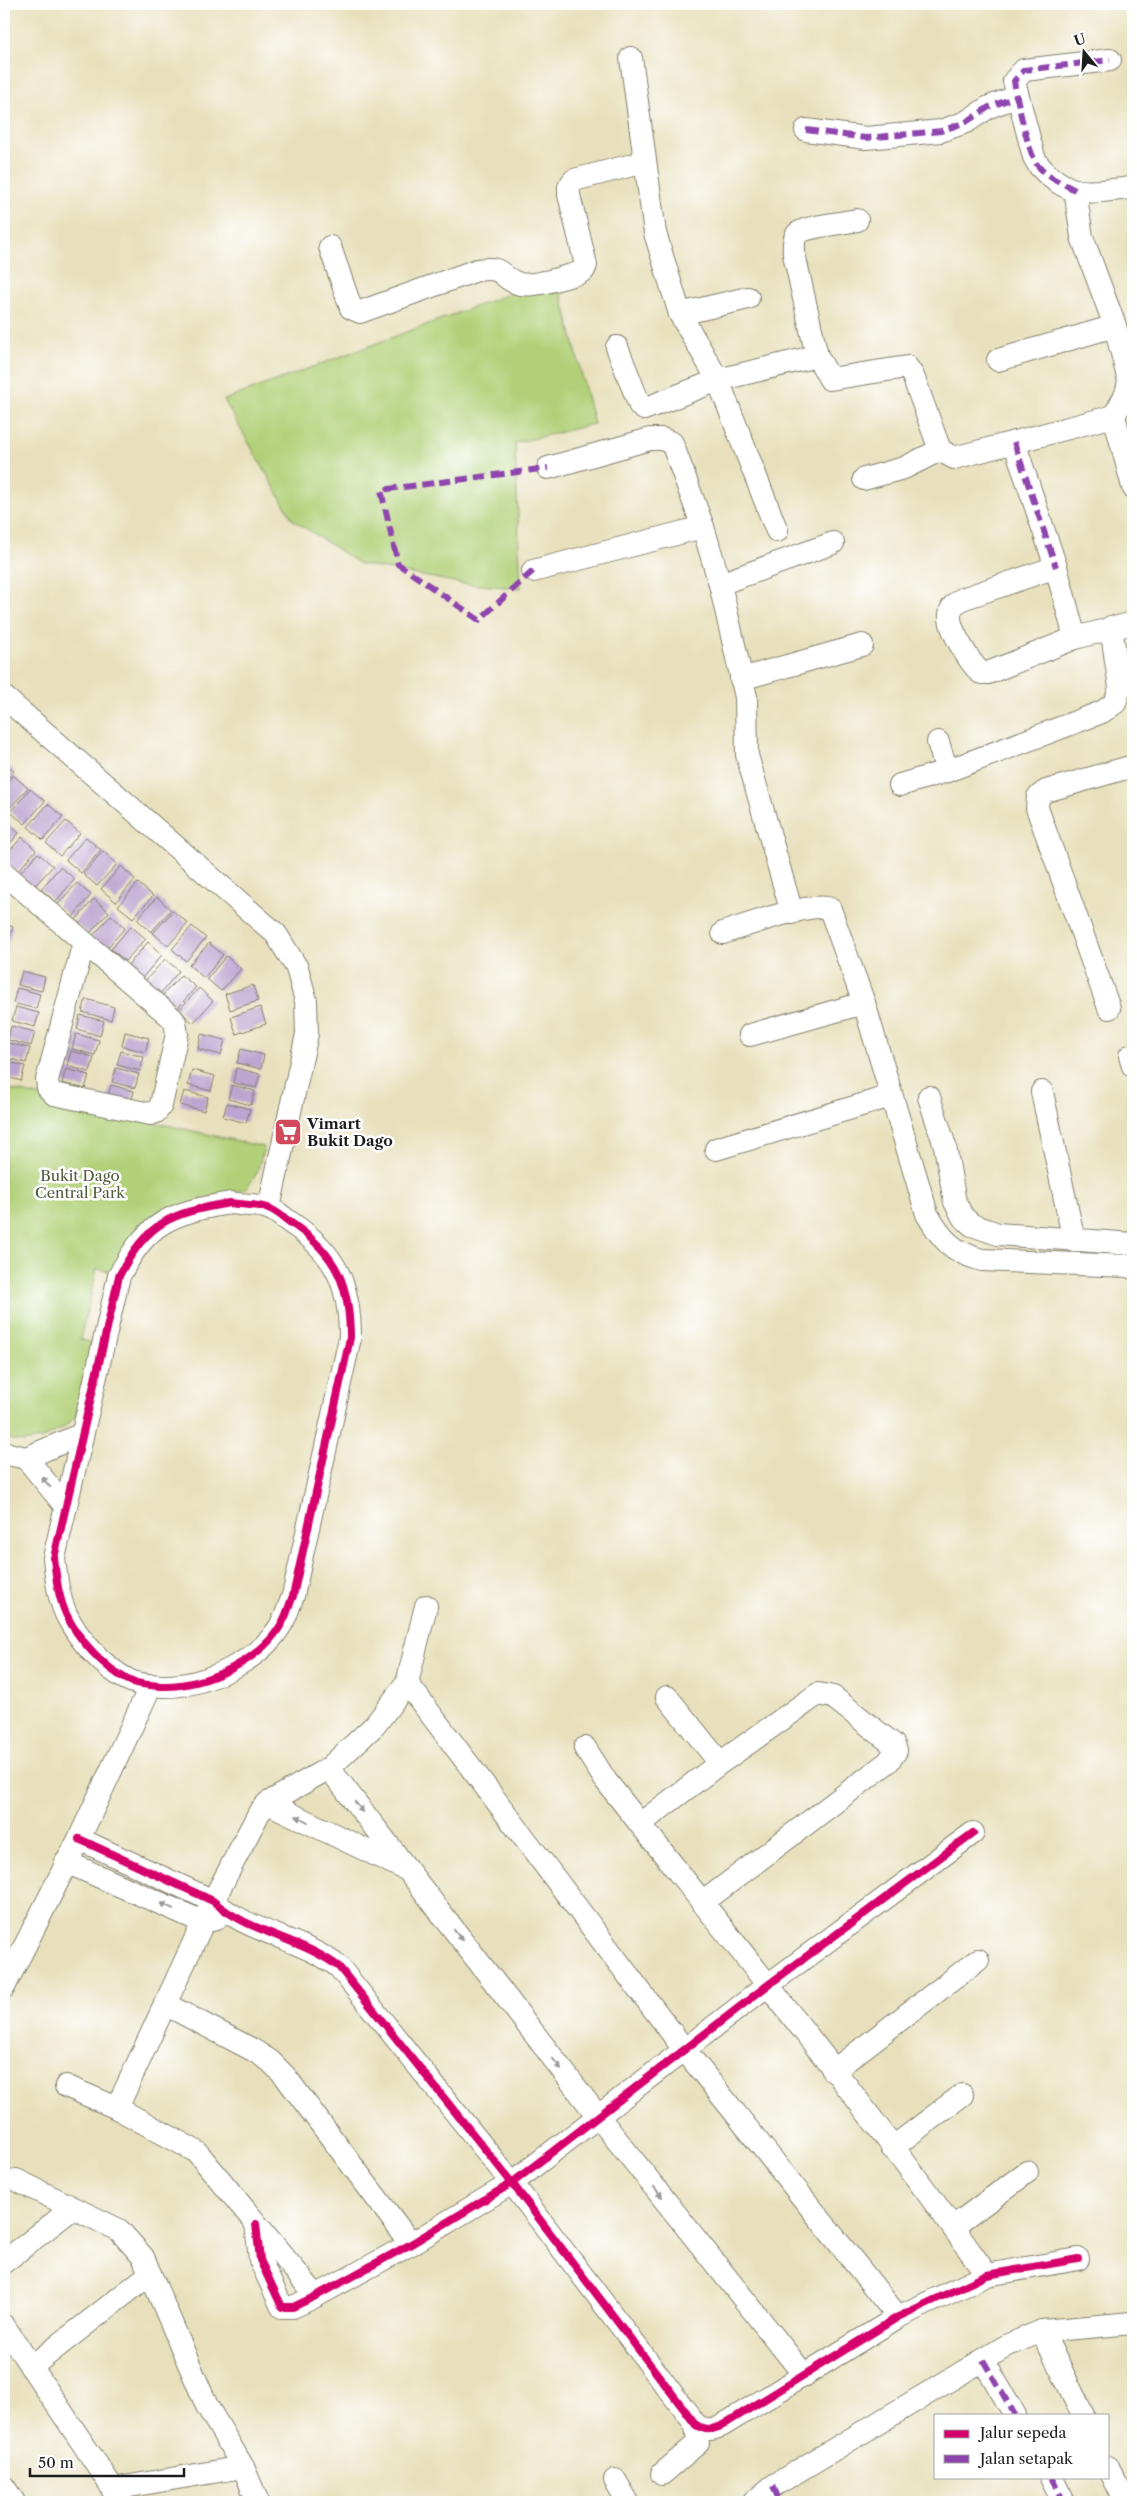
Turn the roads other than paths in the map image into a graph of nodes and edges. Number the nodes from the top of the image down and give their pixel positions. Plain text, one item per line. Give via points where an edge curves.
1 (631, 58) dead end
2 (1110, 60) dead end
3 (1016, 97) junction
4 (806, 130) dead end
5 (644, 162) junction
6 (1133, 188) edge
7 (1075, 190) junction
8 (857, 220) dead end
9 (330, 247) dead end
10 (748, 298) dead end
11 (680, 314) junction
12 (1115, 326) junction
13 (617, 347) dead end
14 (816, 356) junction
15 (998, 360) dead end
16 (718, 380) junction
17 (1114, 416) junction
18 (1014, 442) junction
19 (940, 450) junction
20 (548, 468) dead end
21 (864, 479) dead end
22 (1133, 488) edge
23 (703, 527) junction
24 (776, 530) dead end
25 (833, 543) dead end
26 (1056, 567) junction
27 (533, 571) dead end
28 (720, 584) junction
29 (1133, 623) edge
30 (1111, 628) junction
31 (1075, 638) junction
32 (862, 645) dead end
33 (742, 678) junction
34 (4, 697) edge
35 (938, 742) dead end
36 (1133, 766) edge
37 (947, 771) junction
38 (900, 785) dead end
39 (4, 873) edge
40 (792, 913) junction
41 (723, 933) dead end
42 (84, 942) junction
43 (864, 1003) junction
44 (1109, 1008) dead end
45 (750, 1035) dead end
46 (1042, 1092) dead end
47 (891, 1096) junction
48 (929, 1097) dead end
49 (716, 1149) dead end
50 (269, 1208) junction
51 (1074, 1241) junction
52 (1133, 1244) edge
53 (1133, 1268) edge
54 (82, 1434) junction
55 (4, 1453) edge
56 (26, 1458) junction
57 (66, 1507) junction
58 (426, 1606) dead end
59 (407, 1682) junction
60 (151, 1685) junction
61 (667, 1697) dead end
62 (585, 1748) dead end
63 (720, 1762) junction
64 (329, 1768) junction
65 (268, 1803) junction
66 (640, 1824) junction
67 (973, 1833) dead end
68 (78, 1840) junction
69 (66, 1862) junction
70 (408, 1871) junction
71 (702, 1903) junction
72 (221, 1908) junction
73 (203, 1922) junction
74 (978, 1960) dead end
75 (768, 1986) junction
76 (4, 1988) edge
77 (165, 2004) junction
78 (684, 2049) junction
79 (833, 2071) junction
80 (66, 2086) dead end
81 (962, 2095) dead end
82 (117, 2108) junction
83 (597, 2115) junction
84 (892, 2148) junction
85 (1027, 2172) dead end
86 (16, 2180) dead end
87 (512, 2183) junction
88 (73, 2208) junction
89 (256, 2224) junction
90 (953, 2227) junction
91 (411, 2244) junction
92 (1078, 2259) dead end
93 (4, 2262) edge
94 (150, 2274) junction
95 (987, 2275) junction
96 (316, 2296) junction
97 (898, 2318) junction
98 (1133, 2323) edge
99 (4, 2326) edge
100 (1042, 2332) junction
101 (983, 2360) junction
102 (31, 2367) junction
103 (805, 2376) junction
104 (1014, 2414) edge
105 (1083, 2414) edge
106 (696, 2424) junction
107 (243, 2467) junction
108 (1110, 2471) edge
109 (662, 2474) dead end
110 (1052, 2478) edge
111 (614, 2480) dead end
112 (777, 2494) edge
113 (117, 2495) edge
114 (258, 2502) edge
115 (628, 2502) edge
116 (754, 2502) edge
117 (1064, 2502) edge
118 (1126, 2502) edge

1 - 5 street
2 - 3 street via 1024,70 1014,81
3 - 4 street via 941,131 866,138
3 - 7 street via 1038,167
5 - 9 street via 574,180 569,195 586,265 580,273 529,285 520,284 492,268 477,270 360,312 351,308
5 - 11 street via 655,233
6 - 7 street
7 - 12 street via 1082,238
8 - 14 street via 805,230 797,234 794,242
10 - 11 street
11 - 16 street
12 - 15 street
12 - 17 street via 1129,381
13 - 16 street via 644,409
14 - 16 street
14 - 19 street via 830,379 907,367
16 - 24 street
17 - 18 street
17 - 22 street
18 - 19 street via 961,458
18 - 26 street
19 - 21 street via 904,468
20 - 23 street via 650,439 662,439 672,443 677,452
23 - 27 street
23 - 28 street
25 - 28 street
26 - 31 street
26 - 31 street via 962,599 950,612 951,624 980,673 988,673
28 - 33 street
29 - 30 street
30 - 31 street
30 - 37 street via 1120,688 1115,703 1102,712
32 - 33 street
33 - 40 street via 746,698 747,755
34 - 50 street via 276,934 296,968 306,1001 307,1034
35 - 37 street
36 - 44 street via 1046,791 1038,798 1037,808
37 - 38 street
39 - 42 street
40 - 41 street
40 - 43 street via 823,906 830,909
42 - 42 street via 175,1022 177,1034 161,1105 156,1112 150,1114 54,1094 48,1088 47,1080
43 - 45 street
43 - 47 street
46 - 51 street
47 - 49 street
47 - 53 street via 927,1214 941,1237 963,1255 982,1260
48 - 51 street via 945,1146 955,1202 962,1217 972,1225 998,1234
50 - 54 street via 230,1203 200,1208 153,1229 133,1249 120,1276
50 - 60 street via 313,1238 334,1263 344,1285 350,1315 350,1338 293,1596 285,1619 248,1659 224,1673 192,1682 176,1686
51 - 52 street
54 - 56 street
54 - 57 street
55 - 56 street
57 -> 56 street
57 - 60 street via 54,1558 56,1585 66,1614 82,1640 107,1664 129,1680
58 - 59 street
59 - 64 street via 375,1725
59 - 78 street
60 - 68 street
61 - 63 street
62 - 66 street
63 - 66 street
63 - 71 street via 818,1694 833,1698 894,1745 896,1751 888,1762
64 - 65 street
64 -> 70 street
70 -> 65 street
65 - 72 street via 260,1811
66 - 71 street
67 - 75 street
68 - 69 street
68 - 72 street
73 -> 69 street
69 - 76 street
70 -> 83 street
71 - 75 street
72 - 73 street
72 - 87 street via 325,1956 340,1967
73 - 77 street
74 - 79 street
75 - 78 street
75 - 79 street
77 - 82 street
77 - 91 street via 270,2061 285,2076
78 - 83 street
78 - 97 street
79 - 84 street
80 - 82 street
81 - 84 street
82 - 89 street via 197,2152
83 - 87 street
83 -> 103 street
84 - 90 street
85 - 90 street
86 - 88 street
87 - 91 street
87 - 106 street
88 - 93 street
88 - 94 street via 119,2230 143,2256
89 - 96 street
89 - 96 street via 260,2260 282,2307 293,2307
90 - 95 street
91 - 96 street
92 - 95 street
94 - 102 street
94 - 107 street via 207,2406
95 - 97 street
97 - 103 street
98 - 100 street
99 - 102 street
100 - 101 street via 1008,2345
100 - 105 street
101 - 104 street
101 - 112 street
102 - 113 street
103 - 106 street via 724,2425 712,2430
106 - 109 street via 698,2443
107 - 113 street
107 - 114 street
108 - 118 street
110 - 117 street
111 - 115 street
112 - 116 street

